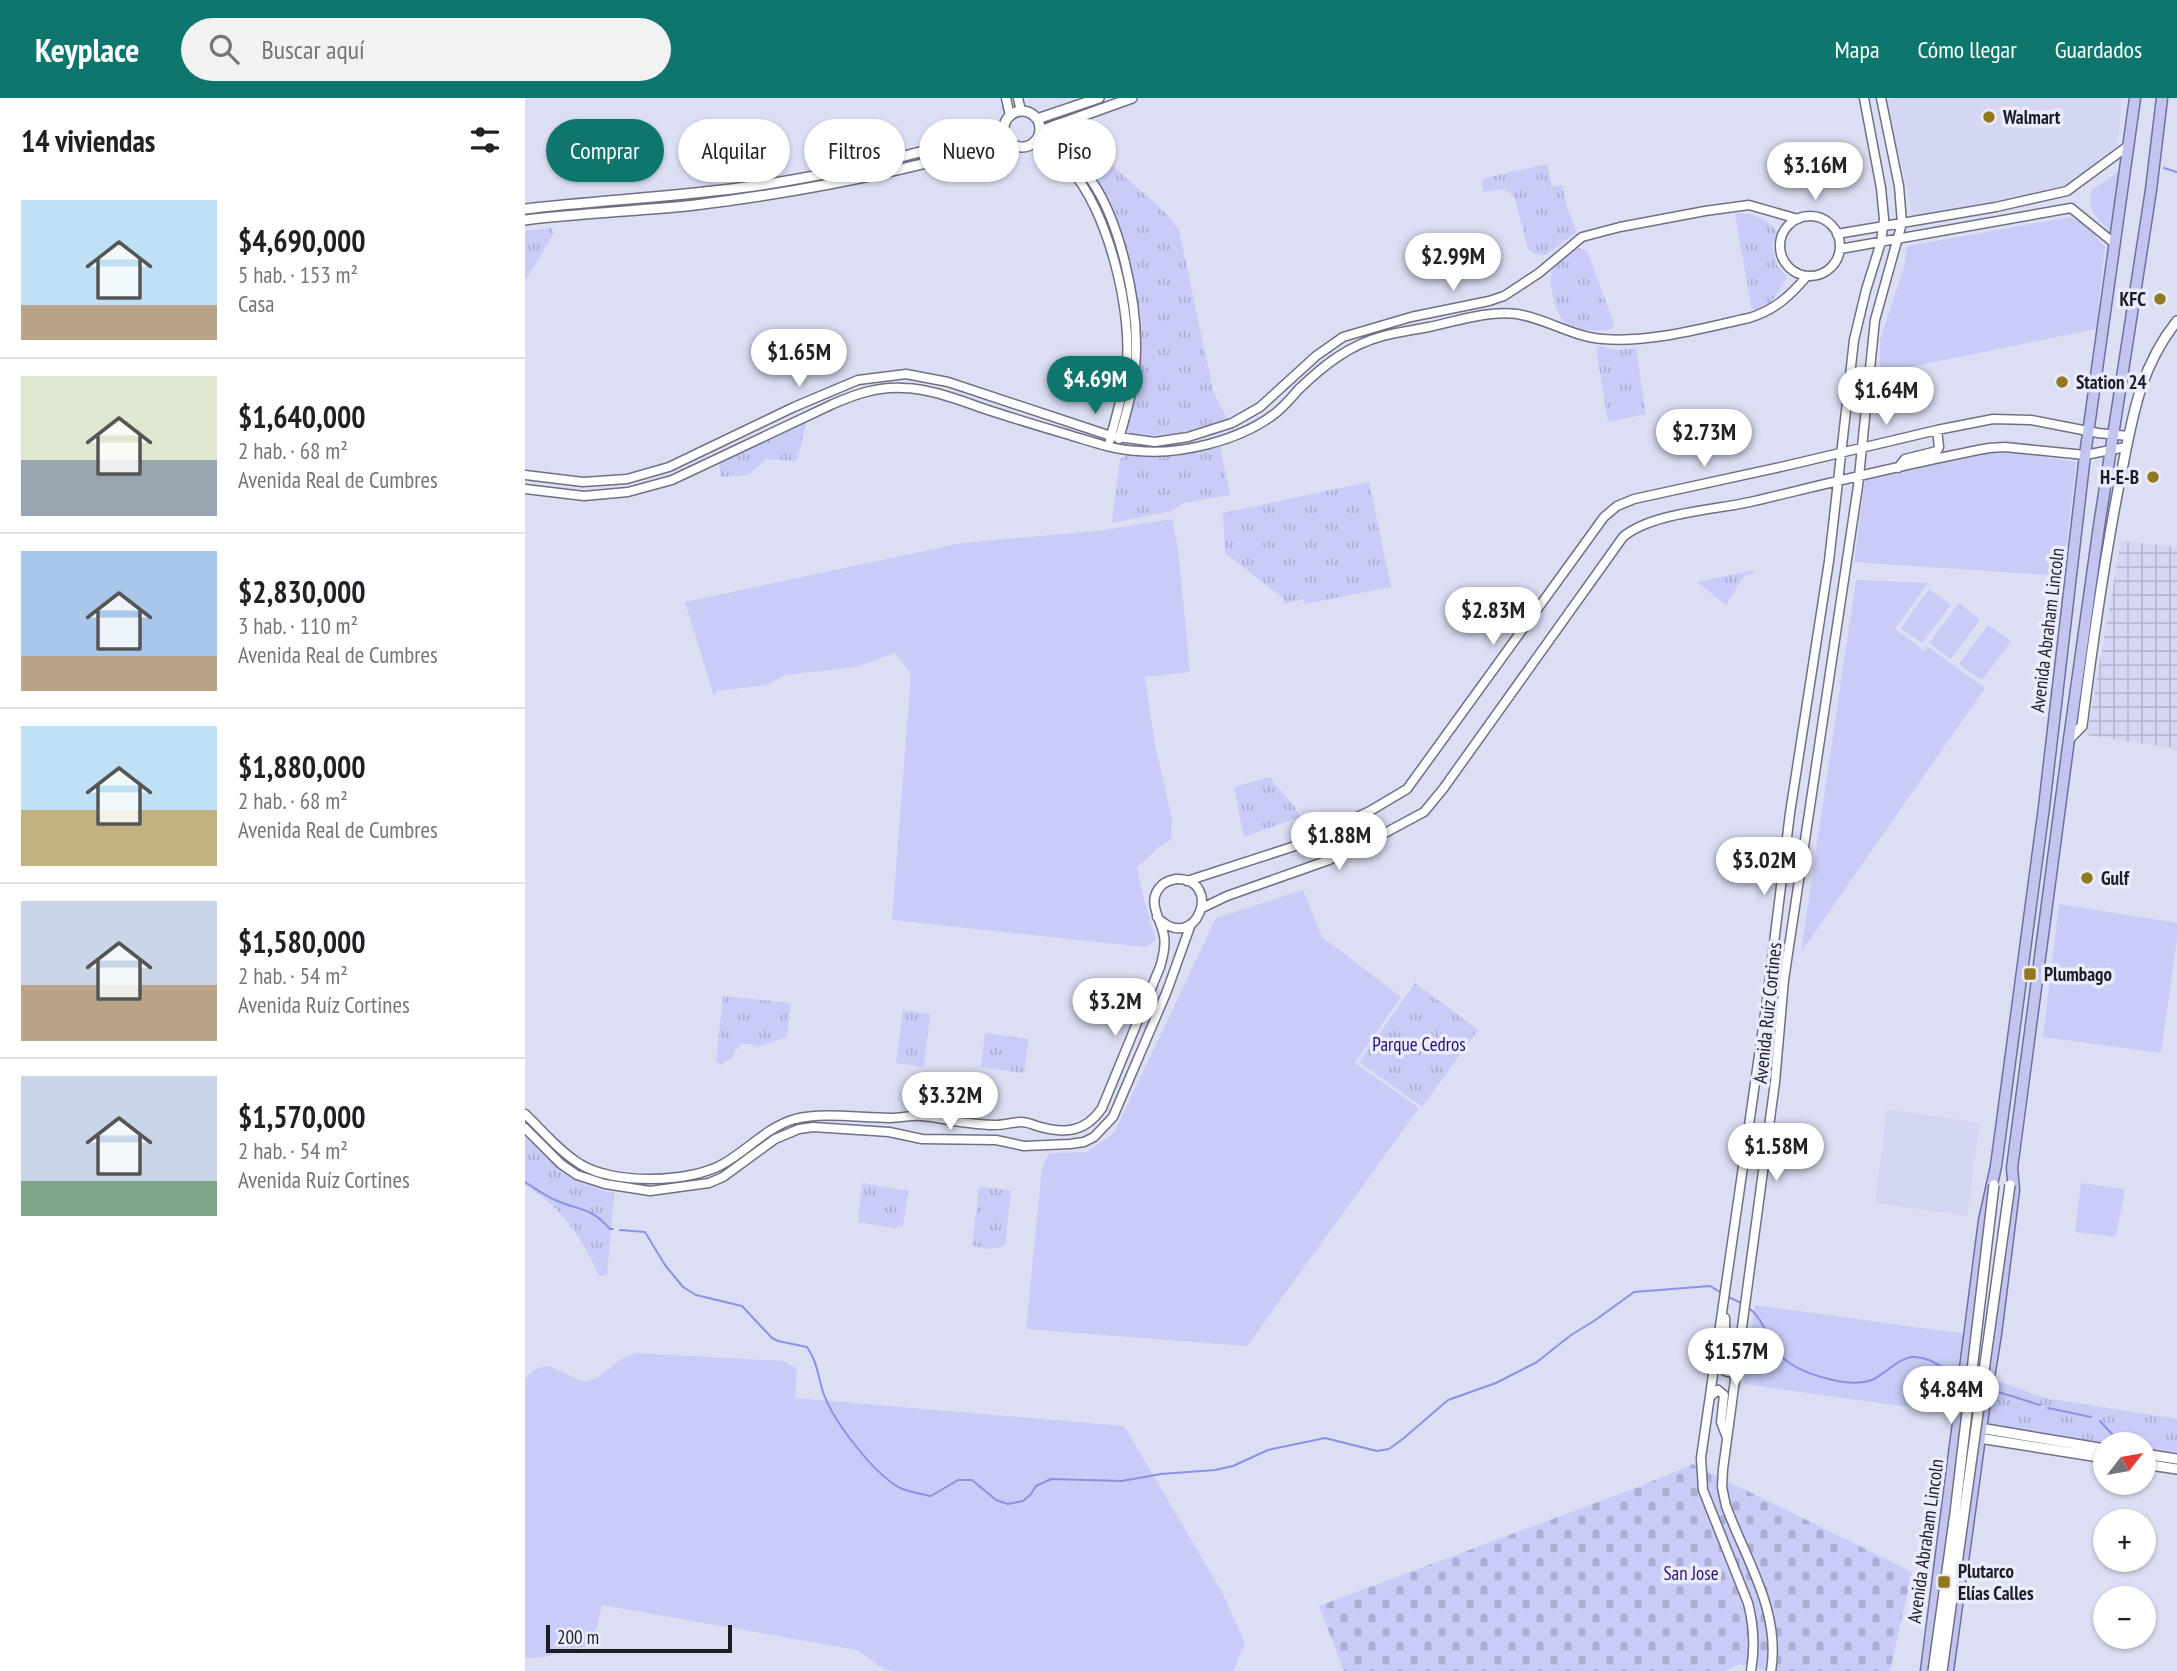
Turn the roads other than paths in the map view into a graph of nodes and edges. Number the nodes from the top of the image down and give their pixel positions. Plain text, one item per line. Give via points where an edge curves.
1 (1006, 98) edge
2 (1018, 98) edge
3 (1099, 98) edge
4 (1132, 98) edge
5 (2134, 98) edge
6 (2162, 98) edge
7 (1864, 101) edge
8 (1881, 101) edge
9 (1021, 111) junction
10 (1010, 116) junction
11 (1008, 119) edge
12 (1037, 119) joint
13 (1077, 119) edge
14 (1033, 143) edge
15 (1019, 146) edge
16 (2128, 146) junction
17 (804, 179) edge
18 (821, 182) edge
19 (1080, 182) edge
20 (1092, 182) edge
21 (2067, 191) junction
22 (752, 192) junction
23 (1996, 207) junction
24 (2071, 208) junction
25 (525, 209) edge
26 (1798, 219) junction
27 (525, 220) edge
28 (1997, 220) junction
29 (1902, 223) junction
30 (1884, 226) junction
31 (1837, 233) junction
32 (1899, 238) junction
33 (1881, 242) junction
34 (2114, 243) junction
35 (1119, 247) junction
36 (1840, 249) junction
37 (1110, 250) junction
38 (1807, 276) junction
39 (1125, 288) junction
40 (2177, 321) edge
41 (1850, 378) junction
42 (1868, 383) junction
43 (1976, 422) junction
44 (1937, 430) junction
45 (2088, 432) junction
46 (2114, 435) junction
47 (2128, 436) junction
48 (1115, 437) junction
49 (2126, 447) junction
50 (1112, 448) junction
51 (1861, 448) junction
52 (2112, 451) junction
53 (1841, 452) junction
54 (2085, 455) junction
55 (1947, 456) junction
56 (1898, 468) junction
57 (525, 475) edge
58 (1858, 477) junction
59 (1839, 482) junction
60 (525, 489) edge
61 (2106, 551) junction
62 (2094, 568) junction
63 (2093, 638) junction
64 (2081, 655) junction
65 (2069, 739) junction
66 (1187, 881) junction
67 (1202, 908) junction
68 (1157, 917) junction
69 (1191, 924) junction
70 (525, 1114) edge
71 (841, 1117) junction
72 (909, 1117) junction
73 (934, 1119) junction
74 (1012, 1123) junction
75 (1038, 1126) junction
76 (525, 1128) edge
77 (840, 1129) junction
78 (1079, 1129) junction
79 (907, 1136) junction
80 (931, 1139) junction
81 (1084, 1142) junction
82 (1011, 1144) junction
83 (1033, 1145) junction
84 (1996, 1166) junction
85 (2012, 1168) junction
86 (1723, 1308) junction
87 (1738, 1362) junction
88 (1711, 1395) junction
89 (1961, 1404) junction
90 (1984, 1408) junction
91 (1958, 1430) junction
92 (1980, 1433) junction
93 (1727, 1438) junction
94 (2093, 1447) edge
95 (2093, 1456) edge
96 (2156, 1456) edge
97 (2177, 1459) edge
98 (2156, 1466) edge
99 (2177, 1469) edge
100 (1751, 1671) edge
101 (1771, 1671) edge
102 (1926, 1671) edge
103 (1933, 1671) edge
104 (1942, 1671) edge
105 (1948, 1671) edge

1 - 10 street
2 - 9 street
3 - 12 main road
4 - 13 main road
5 - 16 main road, Avenida Abraham Lincoln
6 - 46 main road, Avenida Abraham Lincoln
7 - 8 street
7 - 30 street, Avenida Ruíz Cortines
8 - 29 street, Avenida Ruíz Cortines
9 - 10 main road
9 - 12 main road
10 - 11 main road
14 - 15 main road
16 - 21 street
16 - 34 main road, Avenida Abraham Lincoln
17 - 22 main road
18 - 22 main road
19 - 37 street
20 - 35 street
21 - 23 street
21 - 24 street
22 - 25 main road
22 - 27 main road via 674,207
23 - 28 street
23 - 29 street
24 - 28 street
24 - 34 street
26 - 31 street via 1817,217
26 - 38 street via 1784,232 1781,251 1790,268
26 - 48 street via 1749,205 1582,237 1504,296 1343,337 1266,403 1231,423 1172,440
28 - 32 street
29 - 30 street
29 - 32 street, Avenida Ruíz Cortines
30 - 31 street
30 - 33 street, Avenida Ruíz Cortines
31 - 36 street
32 - 33 street
32 - 42 street, Avenida Ruíz Cortines via 1875,320
33 - 36 street
33 - 41 street, Avenida Ruíz Cortines via 1858,320
34 - 45 main road, Avenida Abraham Lincoln
35 - 37 street
35 - 39 street
36 - 38 street via 1829,269
37 - 39 street
38 - 50 street via 1784,301 1763,314 1660,335 1589,338 1502,313 1383,336 1345,351 1273,415 1236,435 1175,451
39 - 48 street via 1137,352 1127,411
40 - 47 main road via 2143,379
41 - 42 street
41 - 53 street, Avenida Ruíz Cortines
42 - 51 street, Avenida Ruíz Cortines
43 - 44 street
43 - 45 street via 2010,418
43 - 55 street via 1947,434 1943,440
44 - 51 street
44 - 56 street via 1937,451 1905,459
45 - 46 street
45 - 54 main road, Avenida Abraham Lincoln
46 - 47 street
46 - 52 main road, Avenida Abraham Lincoln
47 - 49 main road
48 - 50 street
48 - 57 street via 948,383 906,374 858,380 669,467 627,479 583,482
49 - 52 street
49 - 61 main road
50 - 60 street via 903,387 855,394 672,480 628,492 584,496
51 - 53 street
51 - 58 street, Avenida Ruíz Cortines
52 - 54 street
52 - 62 main road, Avenida Abraham Lincoln
53 - 59 street, Avenida Ruíz Cortines
53 - 66 street via 1618,506 1604,517 1407,789 1305,841
54 - 55 street via 2005,447
54 - 84 main road, Avenida Abraham Lincoln
55 - 56 street
56 - 58 street
58 - 59 street
58 - 87 street, Avenida Ruíz Cortines via 1784,980 1777,1069
59 - 67 street via 1632,529 1424,812 1329,860
59 - 86 street, Avenida Ruíz Cortines
61 - 62 main road
61 - 63 main road
62 - 64 main road, Avenida Abraham Lincoln
63 - 64 main road
63 - 65 main road via 2082,726
64 - 65 main road, Avenida Abraham Lincoln
65 - 85 main road, Avenida Abraham Lincoln
66 - 67 street via 1199,891
66 - 68 street via 1175,879 1161,886 1154,900
67 - 69 street
68 - 69 street via 1173,928
68 - 78 street via 1164,935 1160,967 1102,1108
69 - 81 street via 1113,1117
70 - 71 street via 583,1166 610,1175 651,1178 704,1174 782,1124 811,1116
71 - 72 street
71 - 77 street
72 - 73 street
72 - 79 street
73 - 74 street
73 - 80 street via 936,1130
74 - 75 street
74 - 82 street
75 - 78 street
75 - 83 street
76 - 77 street via 577,1175 650,1191 723,1178 775,1139 799,1129
77 - 79 street
78 - 81 street
79 - 80 street
80 - 82 street
81 - 83 street
82 - 83 street
84 - 89 main road, Avenida Abraham Lincoln
84 - 103 main road, Avenida Abraham Lincoln, bridge
85 - 90 main road, Avenida Abraham Lincoln via 2010,1226
85 - 104 main road, bridge
86 - 87 street via 1723,1368 1731,1371
86 - 88 street, Avenida Ruíz Cortines
87 - 93 street, Avenida Ruíz Cortines
88 - 93 street via 1718,1390 1724,1395 1721,1422
88 - 100 street, Avenida Ruíz Cortines via 1702,1450 1703,1489 1752,1618
89 - 90 main road via 1973,1413
89 - 91 main road, Avenida Abraham Lincoln
90 - 92 main road, Avenida Abraham Lincoln
91 - 92 main road
91 - 102 main road, Avenida Abraham Lincoln
92 - 94 main road
92 - 95 main road
92 - 105 main road, Avenida Abraham Lincoln
93 - 101 street, Avenida Ruíz Cortines via 1722,1487 1771,1618
96 - 97 main road
98 - 99 main road

